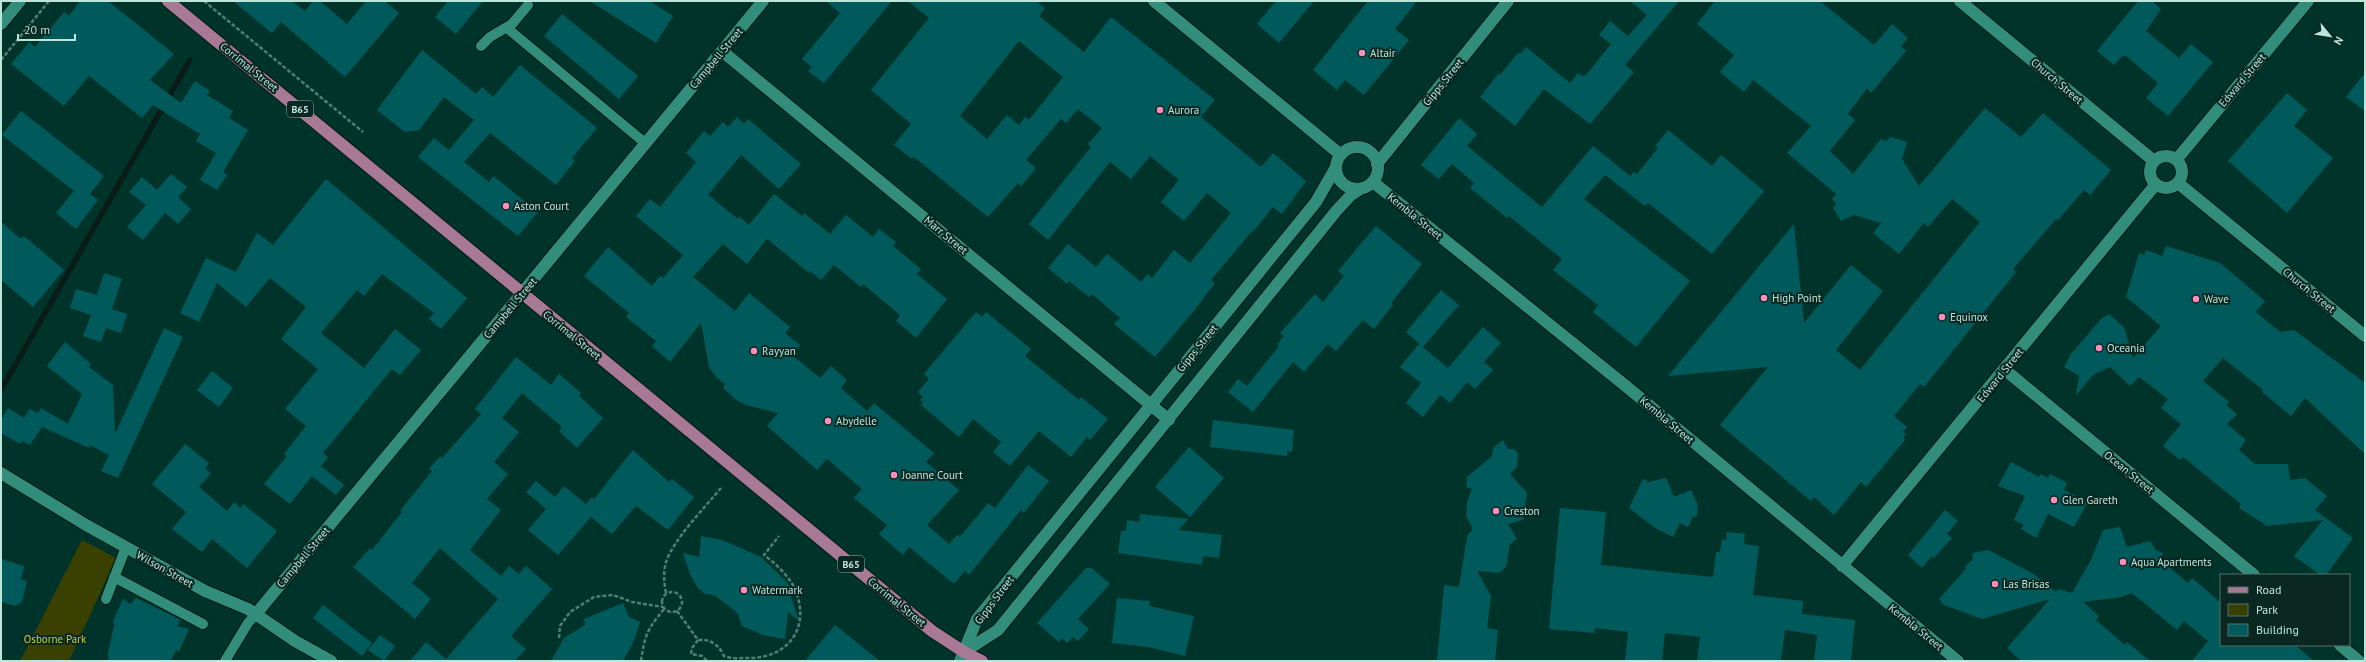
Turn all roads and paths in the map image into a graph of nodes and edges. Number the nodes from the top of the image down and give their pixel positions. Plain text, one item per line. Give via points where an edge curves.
1 (20, 1) edge
2 (49, 1) edge
3 (168, 1) edge
4 (204, 1) edge
5 (763, 1) edge
6 (1154, 1) edge
7 (1508, 1) edge
8 (1960, 1) edge
9 (2308, 1) edge
10 (528, 5) dead end
11 (3, 18) edge
12 (507, 28) junction
13 (481, 46) dead end
14 (722, 51) junction
15 (1, 60) edge
16 (363, 132) dead end
17 (645, 143) junction
18 (1341, 155) junction
19 (2177, 159) junction
20 (2154, 161) junction
21 (1377, 164) junction
22 (1336, 168) junction
23 (1373, 182) junction
24 (2178, 183) junction
25 (2156, 184) junction
26 (1360, 189) junction
27 (522, 293) junction
28 (2365, 336) edge
29 (2004, 369) junction
30 (1150, 405) junction
31 (1169, 420) junction
32 (1, 473) edge
33 (721, 488) dead end
34 (779, 536) dead end
35 (126, 547) junction
36 (1842, 566) junction
37 (2253, 574) edge
38 (114, 577) junction
39 (666, 593) junction
40 (106, 599) dead end
41 (663, 608) junction
42 (678, 611) junction
43 (256, 614) junction
44 (203, 624) dead end
45 (559, 638) dead end
46 (698, 640) junction
47 (2341, 646) edge
48 (962, 656) edge
49 (224, 661) edge
50 (331, 661) edge
51 (641, 661) edge
52 (707, 661) edge
53 (982, 661) edge
54 (1958, 661) edge
55 (2359, 661) edge

1 - 11 street
2 - 15 path
3 - 27 main road, Corrimal Street / B65
4 - 16 path
5 - 14 street, Campbell Street
6 - 18 street
7 - 21 street, Gipps Street
8 - 20 street, Church Street
9 - 19 street, Edward Street
10 - 12 lane
12 - 13 lane via 490,37
12 - 17 lane
14 - 17 street, Campbell Street
14 - 30 street, Marr Street
17 - 27 street, Campbell Street
18 - 21 street via 1353,147 1361,147 1373,155
18 - 22 street
19 - 20 street via 2168,156
19 - 24 street via 2182,168
20 - 25 street via 2151,175
21 - 23 street via 1377,175
22 - 26 street via 1339,180 1344,185
22 - 30 street, Gipps Street via 1316,202
23 - 26 street
23 - 36 street, Kembla Street via 1627,387
24 - 25 street via 2164,188
24 - 28 street, Church Street
25 - 29 street, Edward Street
26 - 31 street, Gipps Street via 1337,210
27 - 43 street, Campbell Street
27 - 48 main road, Corrimal Street / B65
29 - 36 street, Edward Street
29 - 37 street, Ocean Street
30 - 31 street, Marr Street
30 - 48 street, Gipps Street via 977,619
31 - 48 street, Gipps Street via 998,630
32 - 35 street, Wilson Street
33 - 39 path via 672,550 666,562 664,575
34 - 46 path via 764,555 778,567 794,588 800,621 793,637 779,652 758,658 728,658 714,642
35 - 38 lane
35 - 43 street, Wilson Street via 205,591 236,602
36 - 54 street, Kembla Street
38 - 40 lane
38 - 44 lane
39 - 41 path via 662,598
39 - 42 path via 677,592 682,598 682,605
41 - 42 path via 671,612
41 - 45 path via 613,595 594,597 570,612 560,626
41 - 51 path via 643,641
42 - 46 path
43 - 49 lane
43 - 50 street, Wilson Street
46 - 52 path via 691,654 702,656
47 - 55 street
48 - 53 main road, Corrimal Street / B65

